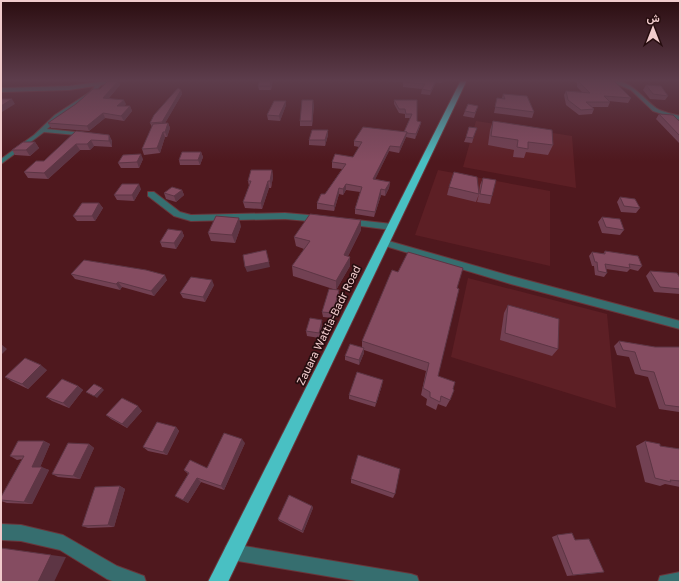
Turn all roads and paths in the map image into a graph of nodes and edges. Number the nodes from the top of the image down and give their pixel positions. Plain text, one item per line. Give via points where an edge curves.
1 (70, 107) edge
2 (451, 107) edge
3 (651, 107) edge
4 (680, 118) edge
5 (41, 130) junction
6 (95, 135) edge
7 (1, 162) edge
8 (151, 194) dead end
9 (327, 220) edge
10 (341, 222) edge
11 (392, 227) junction
12 (384, 243) junction
13 (680, 325) edge
14 (1, 532) edge
15 (232, 552) junction
16 (680, 580) edge
17 (138, 582) edge
18 (218, 582) edge
19 (411, 582) edge
20 (666, 582) edge

1 - 5 street
2 - 11 highway, Zauara Wattia-Badr Road
3 - 4 street
5 - 6 street
5 - 7 street
8 - 9 street via 178,214 190,218 285,216
10 - 11 street
11 - 12 highway, Zauara Wattia-Badr Road
12 - 13 street
12 - 15 highway, Zauara Wattia-Badr Road
14 - 17 street via 21,533 63,543 113,573
15 - 18 highway, Zauara Wattia-Badr Road
15 - 19 street
16 - 20 street

